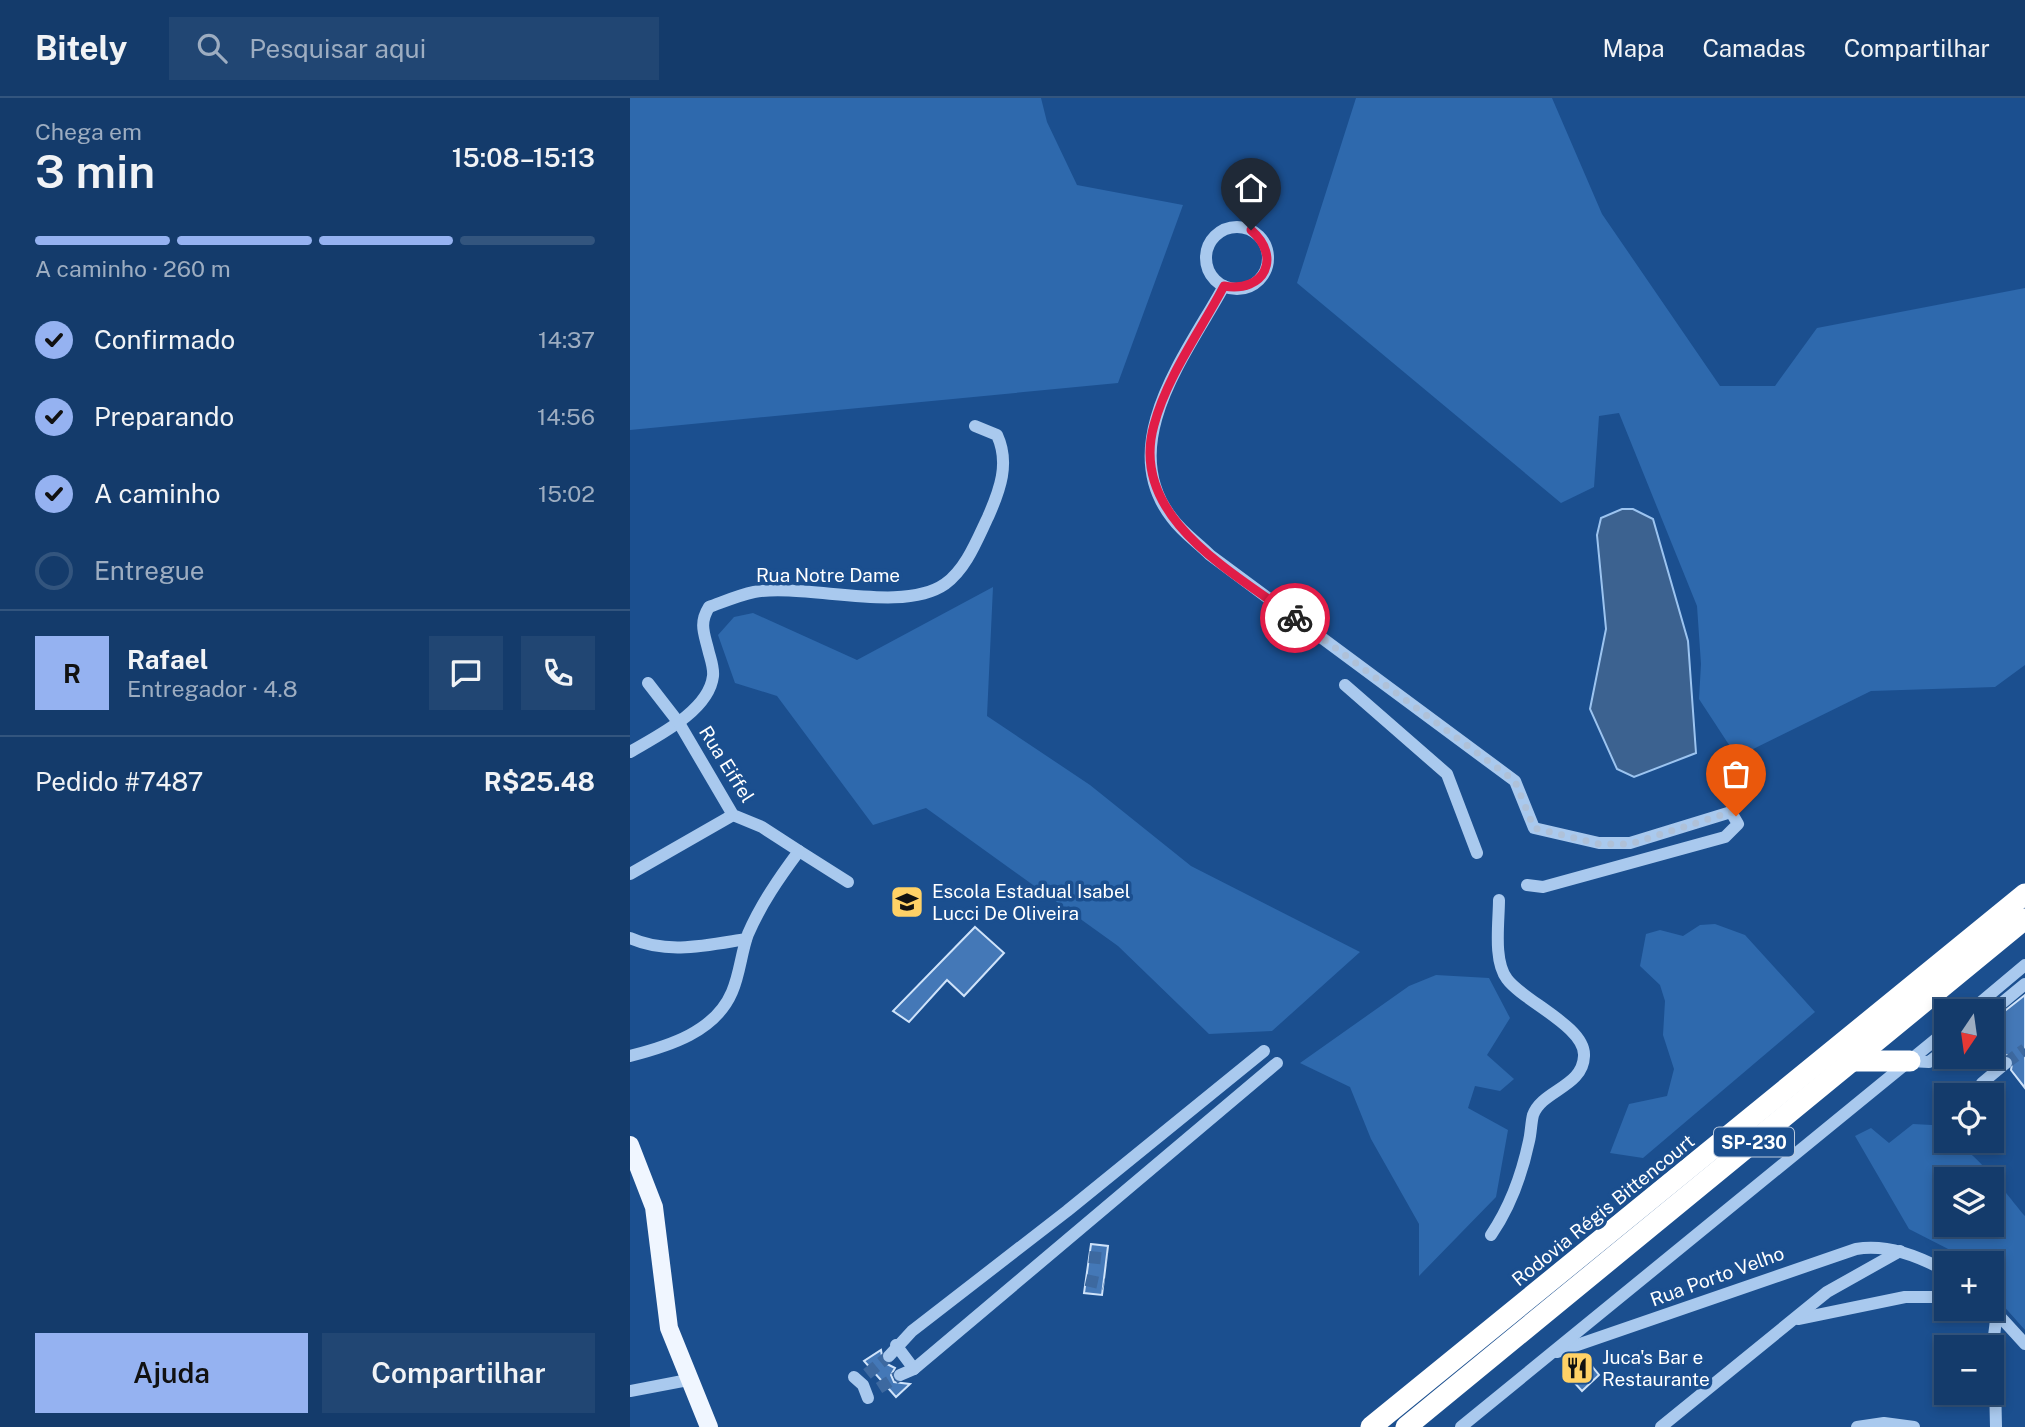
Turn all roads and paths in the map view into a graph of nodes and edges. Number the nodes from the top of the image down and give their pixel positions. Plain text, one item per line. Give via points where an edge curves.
1 (1224, 286) junction
2 (975, 426) dead end
3 (648, 683) dead end
4 (1345, 685) dead end
5 (679, 723) junction
6 (630, 752) edge
7 (733, 815) junction
8 (799, 851) junction
9 (1477, 853) dead end
10 (630, 874) edge
11 (848, 882) dead end
12 (1527, 885) dead end
13 (2025, 894) edge
14 (1499, 900) dead end
15 (2025, 919) edge
16 (630, 938) edge
17 (746, 939) junction
18 (2025, 965) edge
19 (2025, 984) edge
20 (1984, 999) edge
21 (2004, 1002) edge
22 (1934, 1045) edge
23 (1264, 1051) dead end
24 (1934, 1055) edge
25 (630, 1056) edge
26 (1851, 1061) junction
27 (1919, 1062) junction
28 (1277, 1063) dead end
29 (2006, 1063) tunnel mouth
30 (1982, 1083) dead end
31 (630, 1145) edge
32 (1491, 1235) dead end
33 (1900, 1251) junction
34 (1934, 1266) edge
35 (1934, 1297) edge
36 (1794, 1319) junction
37 (1993, 1321) edge
38 (2003, 1321) edge
39 (2025, 1344) edge
40 (1550, 1355) junction
41 (914, 1368) junction
42 (900, 1376) tunnel mouth
43 (854, 1377) dead end
44 (688, 1380) junction
45 (630, 1391) edge
46 (868, 1398) dead end
47 (712, 1424) edge
48 (1371, 1427) edge
49 (1406, 1427) edge
50 (1461, 1427) edge
51 (1661, 1427) edge
52 (1857, 1427) edge
53 (1913, 1427) edge
54 (1996, 1427) edge

1 - 1 street via 1240,289 1255,283 1265,271 1268,255 1263,240 1251,230 1237,226 1222,230 1211,240 1208,268
1 - 12 street via 1171,382 1153,425 1149,461 1156,489 1171,518 1210,555 1515,781 1534,828 1599,844 1630,844 1731,812 1736,816 1738,824 1725,837 1543,887
2 - 5 street, Rua Notre Dame via 997,435 1005,459 989,514 961,568 945,584 927,592 866,596 801,590 755,592 709,607 702,630 714,672 712,681
3 - 5 street, Rua Eiffel
4 - 9 street via 1447,774
5 - 6 street, Rua Notre Dame
5 - 7 street, Rua Eiffel
7 - 8 street, Rua Eiffel
7 - 10 street
8 - 11 street, Rua Eiffel
8 - 17 street via 765,900
13 - 48 highway, Rodovia Régis Bittencourt / SP-230
14 - 32 street via 1500,959 1505,978 1579,1040 1585,1055 1568,1084 1546,1098 1534,1113 1515,1189
15 - 26 highway, SP-230
16 - 17 street via 666,948
17 - 25 street via 732,992 707,1024 684,1039
18 - 20 street
19 - 21 street
22 - 27 street
23 - 41 street via 892,1350
24 - 27 street
26 - 27 highway
26 - 49 highway, SP-230
27 - 40 street
28 - 41 street
29 - 30 street
31 - 44 main road via 654,1207 669,1328
33 - 34 street, Rua Porto Velho
33 - 36 street via 1827,1292
33 - 40 street, Rua Porto Velho via 1873,1246 1842,1252
35 - 36 street via 1905,1297
36 - 51 street
37 - 54 street
38 - 39 street
40 - 50 street
41 - 42 street
43 - 46 street
44 - 45 street
44 - 47 main road
52 - 53 street via 1884,1423

